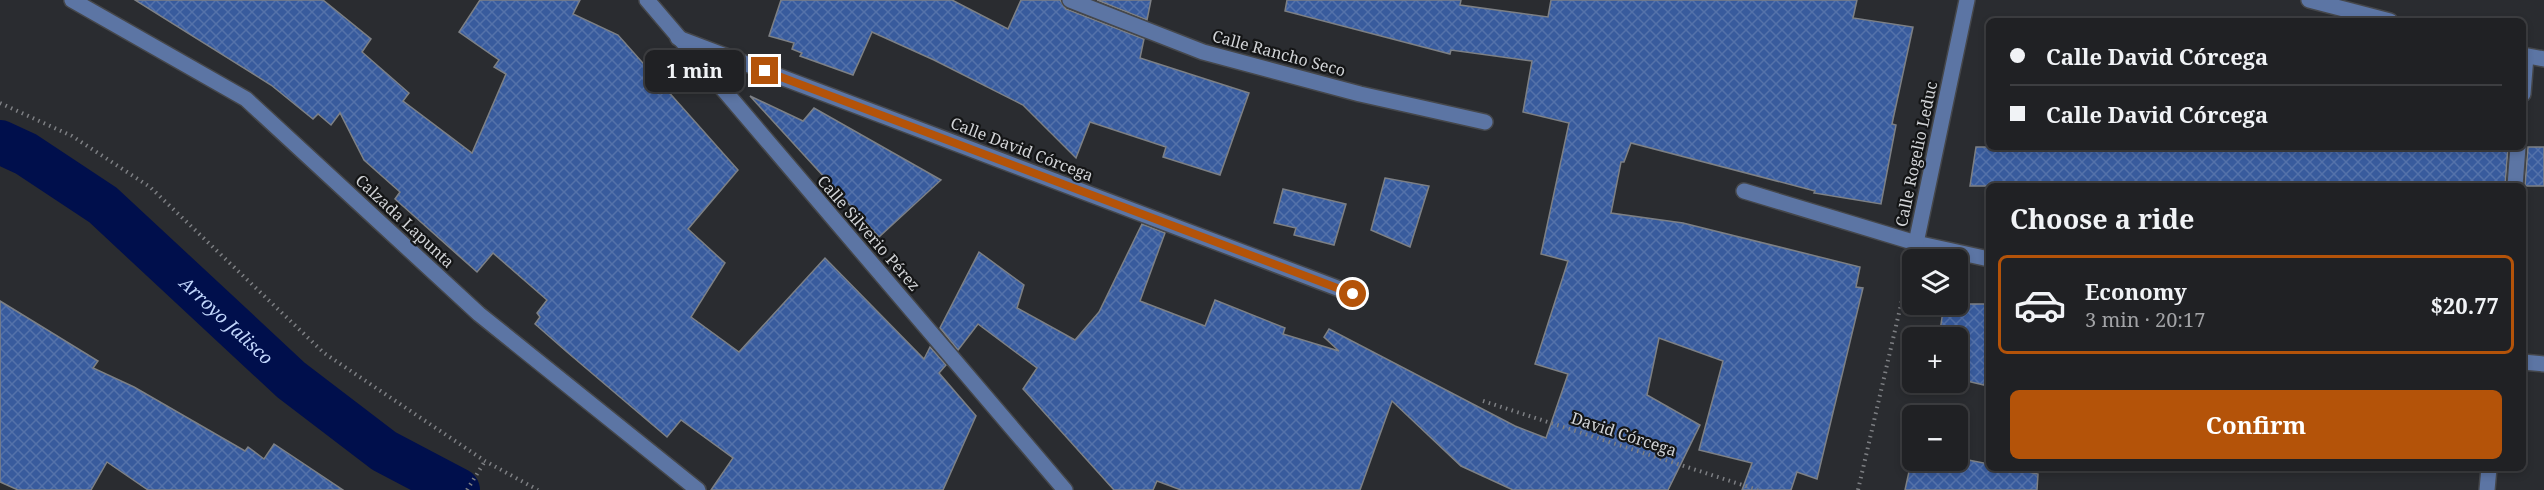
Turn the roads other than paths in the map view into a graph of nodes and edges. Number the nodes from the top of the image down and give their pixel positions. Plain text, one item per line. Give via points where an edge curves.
1 (72, 0) edge
2 (646, 0) edge
3 (1070, 0) edge
4 (1967, 0) edge
5 (2309, 0) edge
6 (2378, 18) edge
7 (678, 38) junction
8 (2526, 56) edge
9 (2544, 59) edge
10 (1485, 122) dead end
11 (2518, 150) edge
12 (2515, 183) edge
13 (1744, 190) dead end
14 (1916, 243) junction
15 (1986, 258) edge
16 (1353, 294) dead end
17 (2526, 362) edge
18 (2544, 364) edge
19 (2489, 471) edge
20 (698, 490) edge
21 (1065, 490) edge
22 (2487, 490) edge

1 - 20 street, Calzada Lapunta via 246,99 479,314
2 - 7 street, Calle Silverio Pérez
3 - 10 street, Calle Rancho Seco via 1203,52
4 - 14 street, Calle Rogelio Leduc
5 - 6 street
7 - 16 street, Calle David Córcega
7 - 21 street, Calle Silverio Pérez
8 - 9 street
11 - 12 street
13 - 14 street
14 - 15 street
17 - 18 street
19 - 22 street

